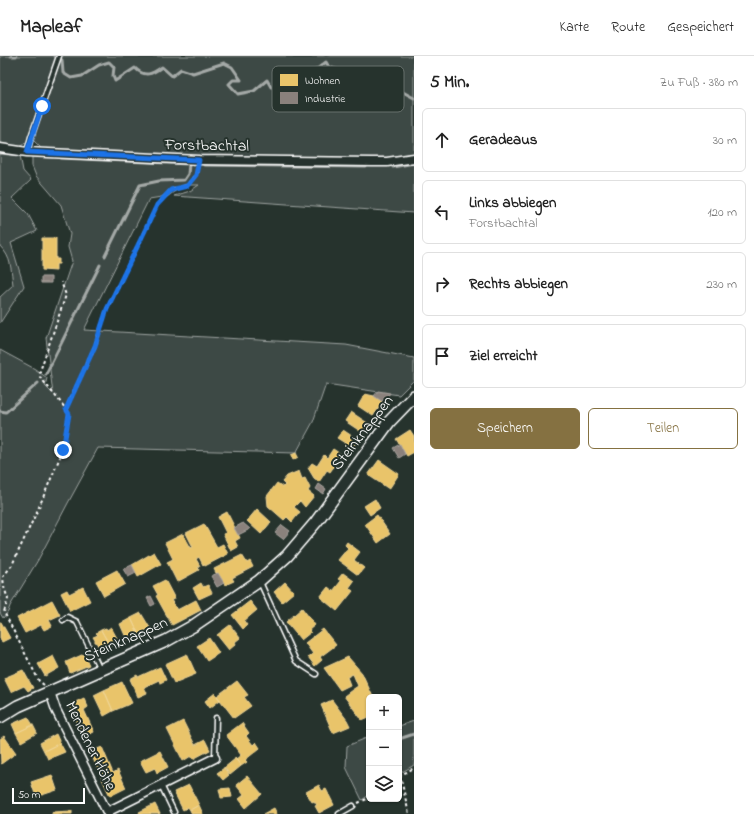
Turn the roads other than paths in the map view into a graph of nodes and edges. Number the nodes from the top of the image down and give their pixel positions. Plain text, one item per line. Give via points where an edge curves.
1 (59, 56) edge
2 (0, 148) edge
3 (27, 152) junction
4 (414, 158) edge
5 (414, 396) edge
6 (259, 581) junction
7 (63, 620) dead end
8 (100, 669) junction
9 (316, 674) dead end
10 (50, 692) junction
11 (0, 717) edge
12 (216, 718) dead end
13 (215, 758) joint
14 (161, 785) junction
15 (353, 806) road end
16 (174, 812) dead end
17 (107, 813) edge
18 (339, 814) edge

1 - 3 lane
2 - 3 street, Forstbachtal
3 - 4 street, Forstbachtal via 199,160 387,162
5 - 6 street, Steinknappen via 389,422 316,522 287,556
6 - 8 street, Steinknappen via 193,626
6 - 9 lane via 296,661
7 - 8 lane via 68,617 77,622
8 - 10 street, Steinknappen
10 - 11 street, Steinknappen
10 - 17 street, Mendener Höhe via 56,710
12 - 13 lane
13 - 14 street, Mendener Höhe
14 - 16 lane
14 - 17 street, Mendener Höhe
15 - 18 lane

